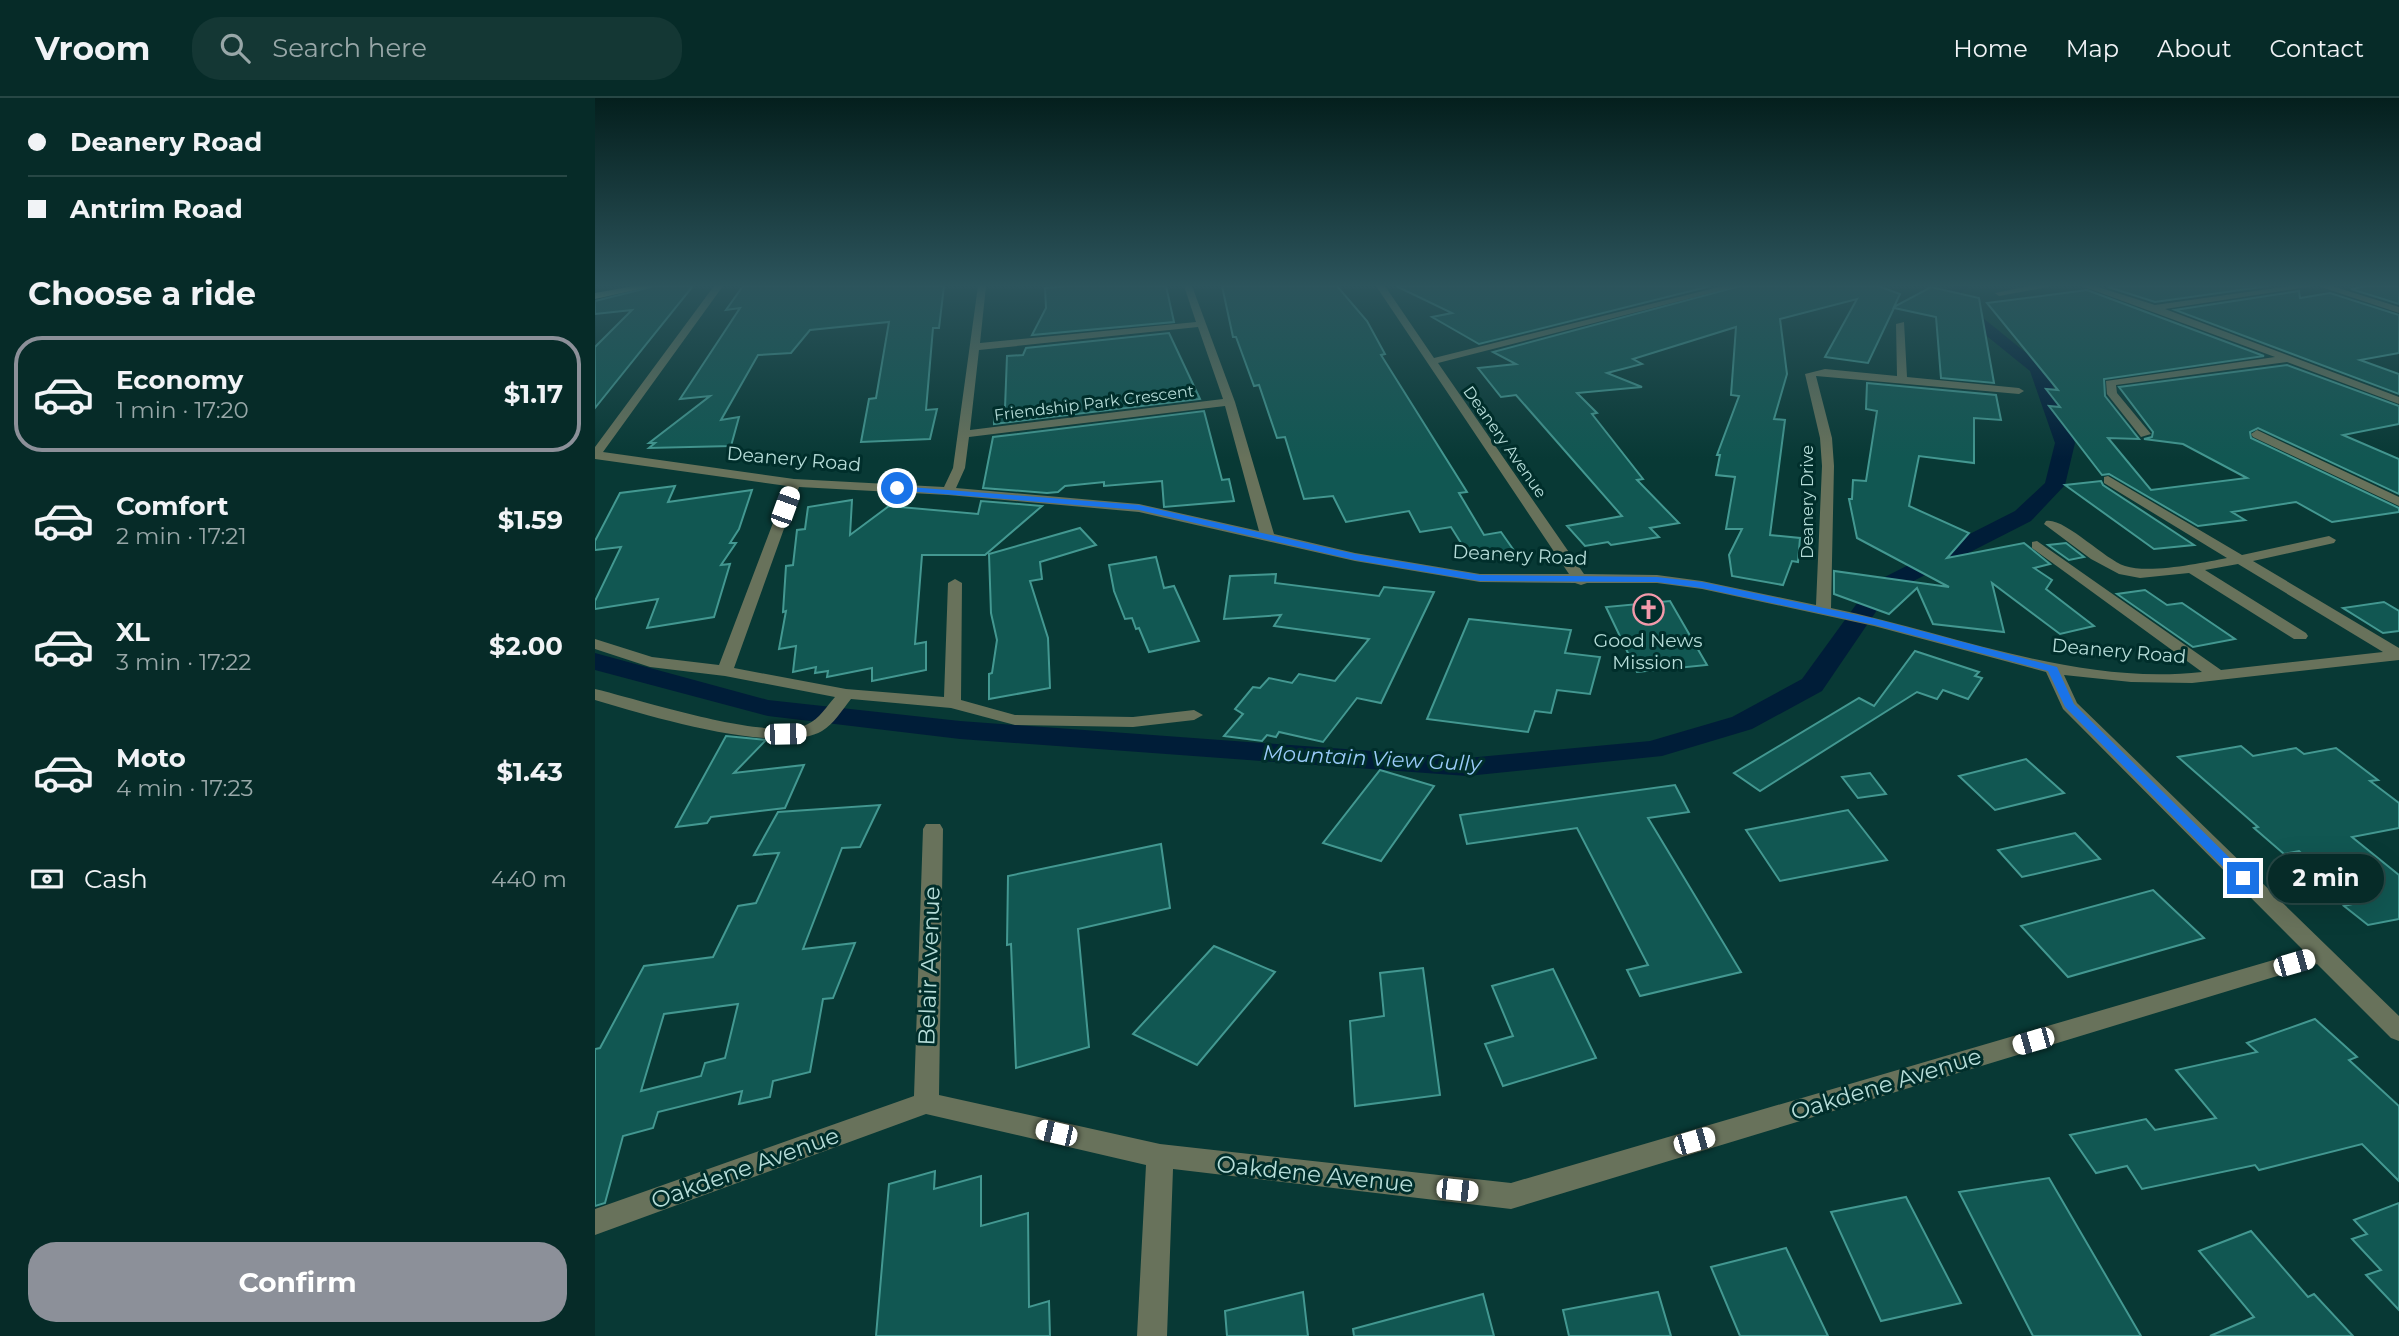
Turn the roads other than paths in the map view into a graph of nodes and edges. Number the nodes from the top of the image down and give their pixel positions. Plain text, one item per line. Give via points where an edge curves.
1 (677, 344) edge
2 (975, 344) edge
3 (1007, 344) edge
4 (1209, 344) edge
5 (1418, 344) edge
6 (1503, 344) edge
7 (1901, 344) edge
8 (2249, 344) edge
9 (975, 347) junction
10 (2289, 359) junction
11 (1430, 362) junction
12 (1902, 379) junction
13 (2019, 391) dead end
14 (2399, 401) edge
15 (1229, 402) junction
16 (964, 434) junction
17 (2145, 434) dead end
18 (2257, 435) dead end
19 (595, 455) edge
20 (2108, 480) dead end
21 (794, 483) junction
22 (948, 491) junction
23 (2399, 502) edge
24 (2052, 524) dead end
25 (1268, 537) junction
26 (2329, 540) dead end
27 (2037, 545) dead end
28 (2239, 557) junction
29 (2190, 567) junction
30 (1581, 581) junction
31 (955, 583) dead end
32 (1823, 610) junction
33 (2300, 636) dead end
34 (595, 644) edge
35 (2399, 655) edge
36 (2053, 669) junction
37 (725, 671) junction
38 (2219, 676) junction
39 (595, 694) edge
40 (846, 694) junction
41 (952, 704) junction
42 (1194, 715) dead end
43 (933, 829) dead end
44 (2320, 956) junction
45 (2399, 1031) edge
46 (926, 1103) junction
47 (1160, 1156) junction
48 (595, 1222) edge
49 (1152, 1336) edge

1 - 19 street
2 - 9 street
3 - 9 street
4 - 15 street
5 - 11 street, Deanery Avenue
6 - 11 street
7 - 12 street
8 - 10 street
9 - 16 street
10 - 14 street
10 - 17 street via 2110,383 2112,394
11 - 30 street, Deanery Avenue
12 - 13 street
12 - 32 street, Deanery Drive via 1810,374 1828,466
15 - 16 street, Friendship Park Crescent
15 - 25 street
16 - 22 street via 959,468
18 - 23 street
19 - 21 street, Deanery Road
20 - 28 street
21 - 22 street, Deanery Road
21 - 37 street
22 - 25 street, Deanery Road via 1139,508
24 - 29 street via 2122,570 2145,574
25 - 30 street, Deanery Road via 1480,578
26 - 28 street
27 - 38 street
28 - 29 street
28 - 35 street
29 - 33 street
30 - 32 street, Deanery Road via 1691,583
31 - 41 street
32 - 36 street, Deanery Road
34 - 37 street via 650,662
35 - 38 street, Deanery Road
36 - 38 street, Deanery Road via 2131,677
36 - 44 street via 2069,705
37 - 40 street
39 - 40 street via 708,724 785,734 814,729
40 - 41 street
41 - 42 street via 1015,720 1133,722
43 - 46 street, Belair Avenue
44 - 45 street
44 - 47 street, Oakdene Avenue via 1511,1196
46 - 47 street, Oakdene Avenue
46 - 48 street, Oakdene Avenue
47 - 49 street

